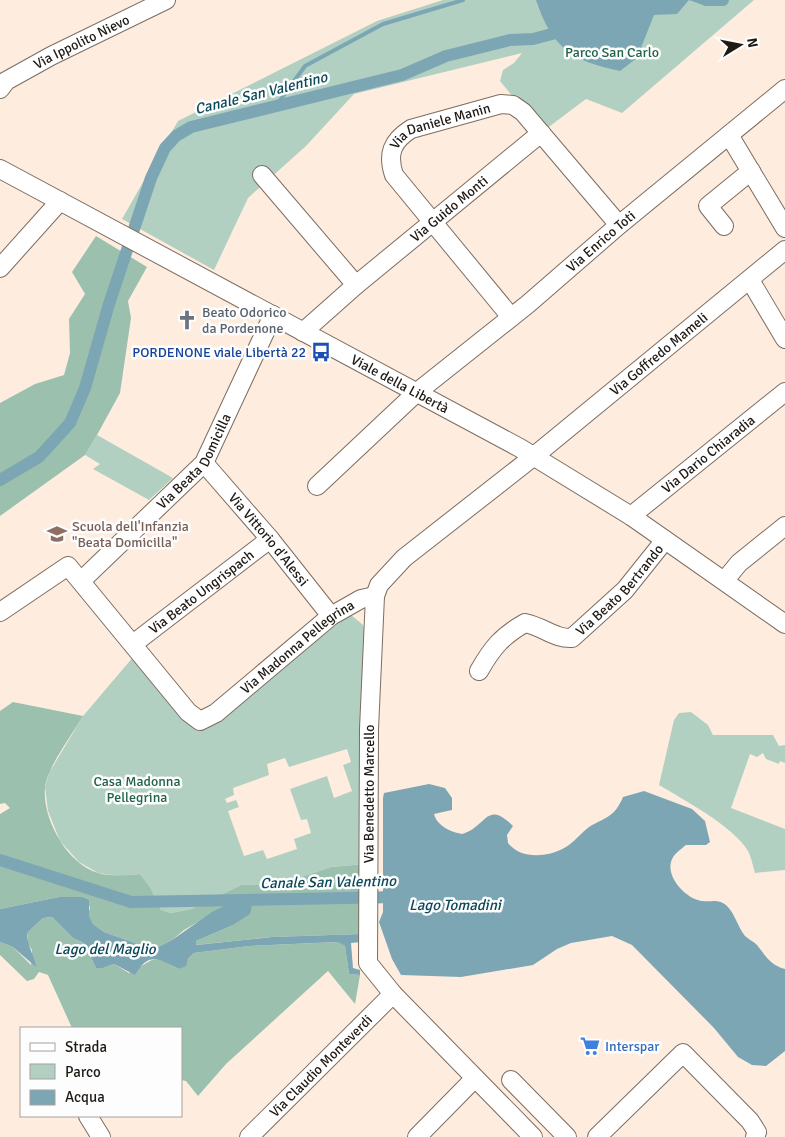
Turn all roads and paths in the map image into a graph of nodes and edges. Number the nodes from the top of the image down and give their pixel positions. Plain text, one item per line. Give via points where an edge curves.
1 (166, 0) edge
2 (0, 88) edge
3 (785, 89) edge
4 (541, 133) junction
5 (729, 135) junction
6 (0, 169) edge
7 (751, 171) junction
8 (262, 175) dead end
9 (60, 201) junction
10 (432, 222) junction
11 (619, 226) junction
12 (724, 226) dead end
13 (785, 228) edge
14 (785, 250) edge
15 (0, 268) edge
16 (750, 280) junction
17 (356, 285) junction
18 (273, 315) junction
19 (511, 317) junction
20 (304, 332) junction
21 (785, 339) edge
22 (785, 392) edge
23 (416, 393) junction
24 (533, 457) junction
25 (204, 463) junction
26 (318, 486) dead end
27 (631, 516) junction
28 (785, 526) edge
29 (270, 539) junction
30 (665, 540) junction
31 (725, 580) junction
32 (81, 581) junction
33 (375, 596) junction
34 (0, 612) edge
35 (331, 616) junction
36 (785, 624) edge
37 (133, 644) junction
38 (479, 671) dead end
39 (393, 994) junction
40 (475, 1078) junction
41 (511, 1080) dead end
42 (89, 1117) edge
43 (101, 1137) edge
44 (249, 1137) edge
45 (417, 1137) edge
46 (533, 1137) edge
47 (567, 1137) edge
48 (597, 1137) edge
49 (755, 1137) edge

1 - 2 street, Via Ippolito Nievo via 51,56 6,81
3 - 5 street, Via Enrico Toti
4 - 10 street, Via Guido Monti
4 - 10 street, Via Daniele Manin via 518,108 501,104 411,129 400,136 392,148 390,163 394,175
4 - 11 street, Via Daniele Manin
5 - 7 street
5 - 11 street, Via Enrico Toti
6 - 9 street, Viale della Libertà
7 - 12 street via 708,206
7 - 13 street
8 - 17 street
9 - 15 street
9 - 18 street, Viale della Libertà
10 - 17 street, Via Guido Monti
10 - 19 street, Via Daniele Manin
11 - 19 street, Via Enrico Toti
14 - 16 street, Via Goffredo Mameli
16 - 21 street
16 - 24 street, Via Goffredo Mameli
17 - 20 street, Via Guido Monti
18 - 20 street, Viale della Libertà
18 - 25 street, Via Beata Domicilla
19 - 23 street, Via Enrico Toti
20 - 23 street, Viale della Libertà
22 - 27 street, Via Dario Chiaradia
23 - 24 street, Viale della Libertà
23 - 26 street, Via Enrico Toti
24 - 27 street, Viale della Libertà
24 - 33 street via 404,558 379,585
25 - 29 street, Via Vittorio d'Alessi
25 - 32 street, Via Beata Domicilla
27 - 30 street, Viale della Libertà
28 - 31 street via 739,563
29 - 35 street, Via Vittorio d'Alessi
29 - 37 street, Via Beato Ungrispach
30 - 31 street, Viale della Libertà
30 - 38 street, Via Beato Bertrando via 625,590 572,638 561,639 540,626 525,623 505,634
31 - 36 street, Viale della Libertà
32 - 34 street, Via Madonna Pellegrina via 68,566
32 - 37 street, Via Madonna Pellegrina
33 - 35 street, Via Madonna Pellegrina via 361,598
33 - 39 street, Via Benedetto Marcello via 369,729 368,963
35 - 37 street, Via Madonna Pellegrina via 216,713 200,721 188,712
39 - 40 street, Via Benedetto Marcello
39 - 44 street, Via Claudio Monteverdi
40 - 45 street
40 - 46 street, Via Benedetto Marcello
41 - 47 street
42 - 43 street
48 - 49 street via 683,1053 750,1121 758,1132

